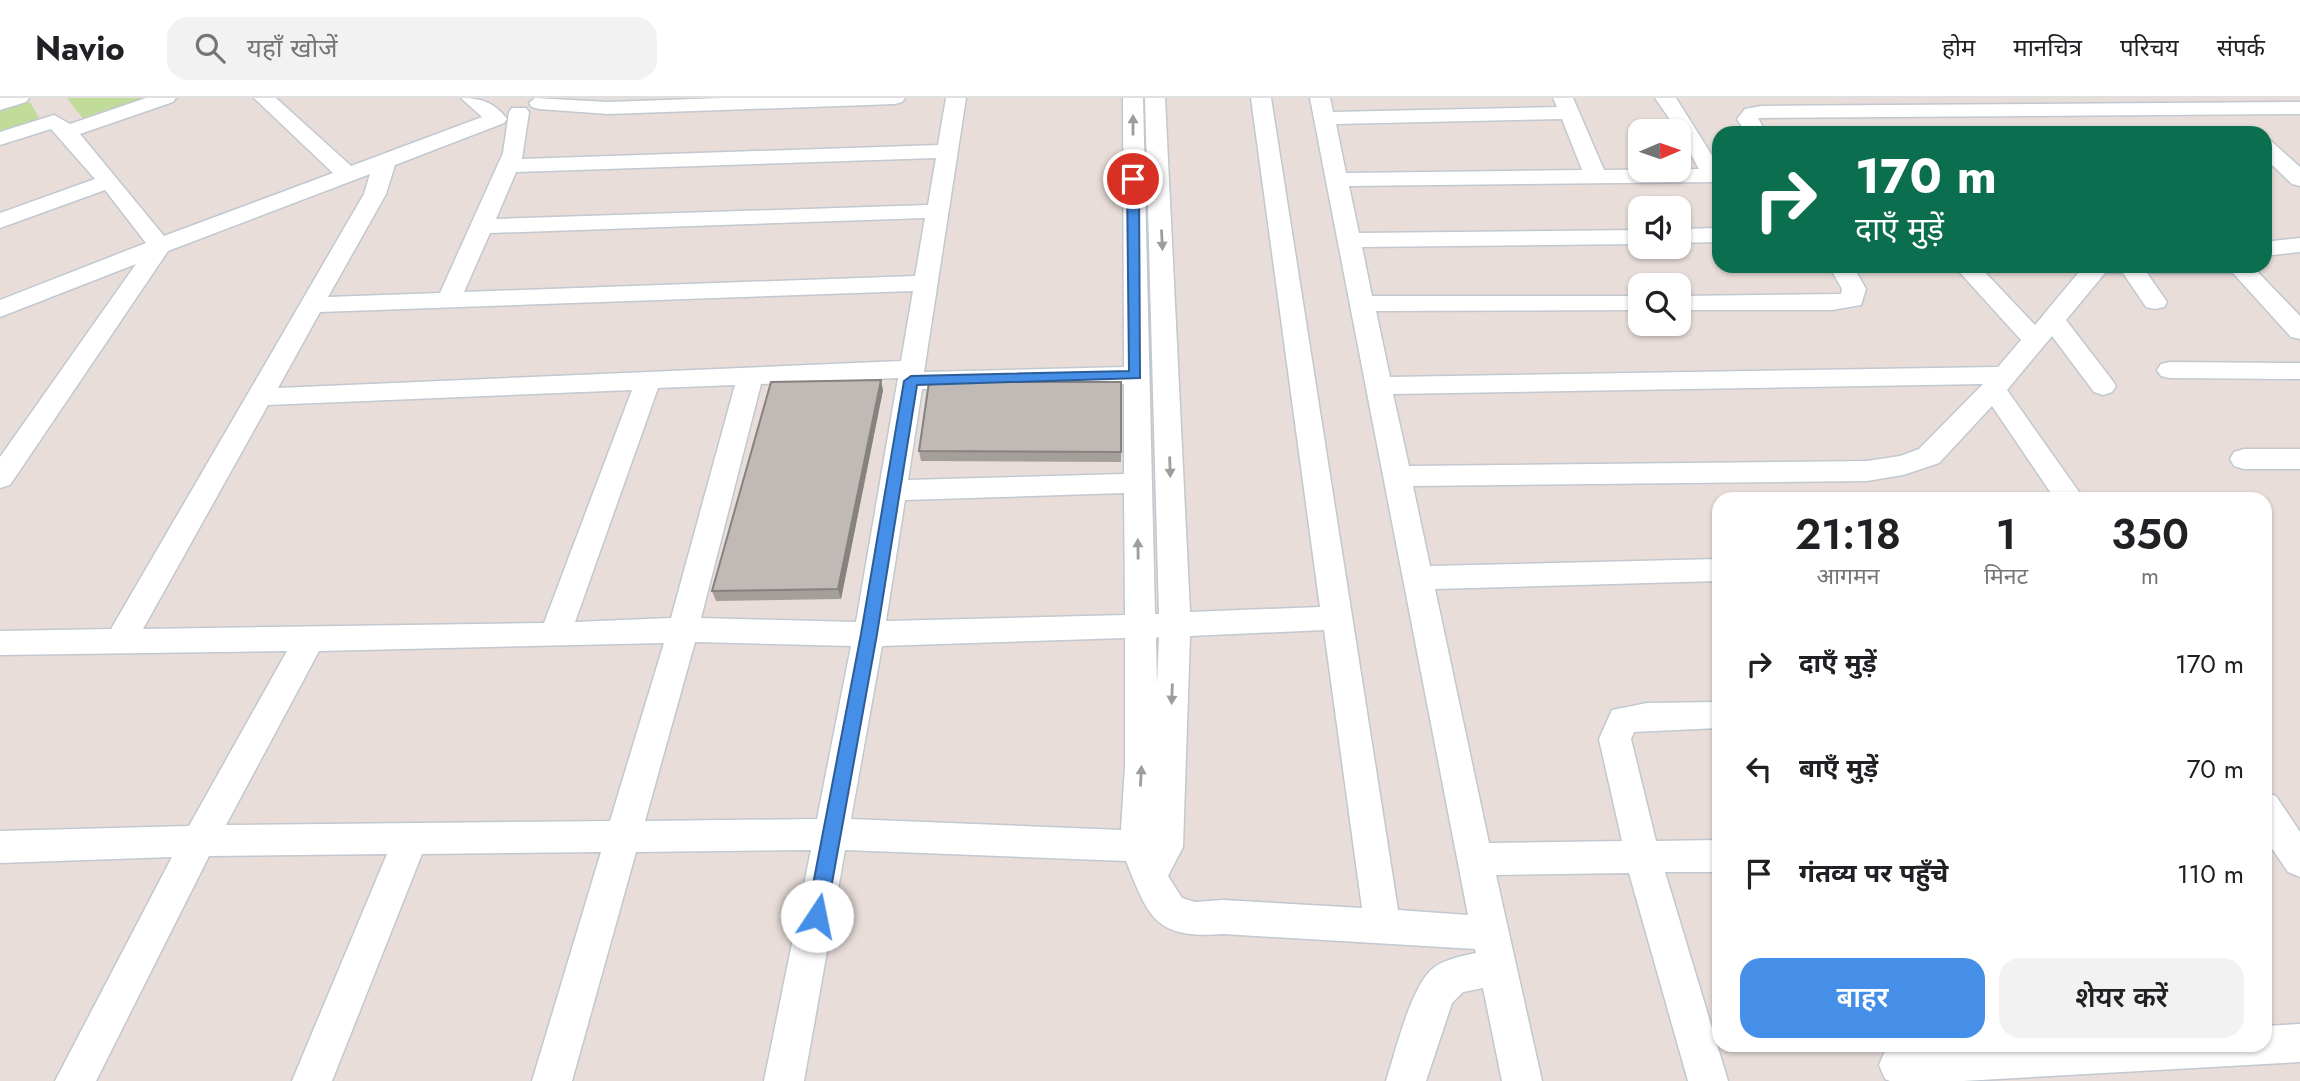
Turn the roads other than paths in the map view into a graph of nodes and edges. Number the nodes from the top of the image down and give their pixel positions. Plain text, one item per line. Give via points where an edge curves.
1 (19, 98) edge
2 (166, 98) edge
3 (264, 98) edge
4 (471, 98) edge
5 (895, 98) edge
6 (956, 98) edge
7 (1133, 98) edge
8 (1155, 98) edge
9 (1261, 98) edge
10 (1665, 98) edge
11 (0, 104) edge
12 (537, 104) edge
13 (1567, 105) edge
14 (1322, 108) edge
15 (2227, 108) junction
16 (2300, 108) edge
17 (497, 119) junction
18 (2244, 125) dead end
19 (1752, 126) edge
20 (67, 132) junction
21 (0, 139) edge
22 (948, 152) junction
23 (2272, 153) edge
24 (385, 162) junction
25 (509, 166) junction
26 (1712, 170) edge
27 (2272, 174) edge
28 (349, 176) junction
29 (1712, 176) edge
30 (2296, 176) edge
31 (1597, 177) junction
32 (1337, 180) junction
33 (109, 181) junction
34 (938, 211) junction
35 (0, 221) edge
36 (482, 226) junction
37 (1712, 235) edge
38 (1691, 236) edge
39 (1628, 237) edge
40 (1349, 240) junction
41 (2300, 245) edge
42 (160, 246) junction
43 (2272, 248) edge
44 (1845, 273) edge
45 (1973, 273) edge
46 (2091, 273) edge
47 (2134, 273) edge
48 (2246, 273) edge
49 (927, 283) junction
50 (449, 300) junction
51 (2155, 302) dead end
52 (1628, 303) edge
53 (1691, 303) edge
54 (1362, 304) junction
55 (312, 305) junction
56 (0, 309) edge
57 (2052, 319) junction
58 (2300, 331) edge
59 (2034, 339) junction
60 (2170, 370) dead end
61 (2300, 371) edge
62 (912, 375) junction
63 (1135, 375) junction
64 (750, 376) junction
65 (648, 380) junction
66 (1999, 382) junction
67 (1378, 386) junction
68 (2103, 386) dead end
69 (259, 397) junction
70 (2244, 459) dead end
71 (2300, 459) edge
72 (1397, 476) junction
73 (0, 478) edge
74 (1137, 483) junction
75 (893, 490) junction
76 (2066, 492) edge
77 (1712, 570) edge
78 (1417, 578) junction
79 (1336, 618) junction
80 (1175, 625) junction
81 (1139, 626) junction
82 (683, 630) junction
83 (869, 634) junction
84 (555, 635) junction
85 (310, 638) junction
86 (120, 641) junction
87 (0, 642) edge
88 (1712, 715) edge
89 (2272, 821) edge
90 (833, 834) junction
91 (624, 835) junction
92 (411, 838) junction
93 (200, 841) junction
94 (0, 847) edge
95 (2289, 850) edge
96 (1151, 855) junction
97 (1712, 856) edge
98 (1475, 859) junction
99 (1643, 859) junction
100 (1382, 925) junction
101 (1494, 951) junction
102 (2300, 1043) edge
103 (2272, 1044) edge
104 (2119, 1052) edge
105 (1898, 1063) edge
106 (75, 1081) edge
107 (312, 1081) edge
108 (552, 1081) edge
109 (784, 1081) edge
110 (1406, 1081) edge
111 (1522, 1081) edge
112 (1708, 1081) edge

1 - 11 street
2 - 20 street
3 - 28 street
4 - 17 street
5 - 12 street via 608,108
6 - 22 street
63 -> 7 street
8 -> 80 street
9 - 79 street
10 - 26 street
12 - 17 street
12 - 25 street
13 - 14 street
13 - 31 street
14 - 32 street
15 - 16 street
15 - 18 street
15 - 19 street via 1761,112 1747,119
17 - 24 street
20 - 21 street via 54,121
20 - 33 street
22 - 25 street
22 - 34 street
23 - 30 street
24 - 28 street
24 - 55 street via 375,194
25 - 36 street
27 - 30 street
28 - 42 street
29 - 31 street
31 - 32 street
32 - 40 street
33 - 35 street
33 - 42 street
34 - 36 street
34 - 49 street
36 - 50 street
37 - 38 street
39 - 40 street
40 - 54 street
41 - 43 street
42 - 56 street
42 - 73 street
44 - 53 street via 1854,289 1852,300
45 - 59 street
46 - 57 street
47 - 51 street
48 - 58 street
49 - 50 street
49 - 62 street
50 - 55 street
52 - 54 street
54 - 67 street
55 - 69 street
57 - 59 street
57 - 68 street
59 - 66 street
60 - 61 street
62 - 63 street
62 - 64 street
62 - 75 street
63 - 74 street
64 - 65 street
64 - 82 street
65 - 69 street
65 - 84 street
66 - 67 street
66 - 72 street via 1929,456 1879,469
66 - 76 street
67 - 72 street
69 - 86 street
70 - 71 street
72 - 78 street
74 - 75 street
81 -> 74 street
75 - 83 street
77 - 78 street
78 - 98 street
79 - 80 street
79 - 100 street
80 - 81 street
80 -> 96 street
81 - 83 street
96 -> 81 street via 1142,766
82 - 83 street
82 - 84 street
82 - 91 street
83 - 90 street
84 - 85 street
85 - 86 street
85 - 93 street
86 - 87 street
88 - 99 street via 1623,720 1615,739
89 - 95 street
90 - 91 street
90 - 96 street
90 - 109 street
91 - 92 street
91 - 108 street
92 - 93 street
92 - 107 street
93 - 94 street
93 - 106 street
96 - 100 street via 1158,897 1171,912 1195,919
97 - 99 street
98 - 99 street
98 - 101 street
99 - 112 street
100 - 101 street
101 - 110 street via 1443,984 1425,1021
101 - 111 street
102 - 103 street
104 - 105 street

